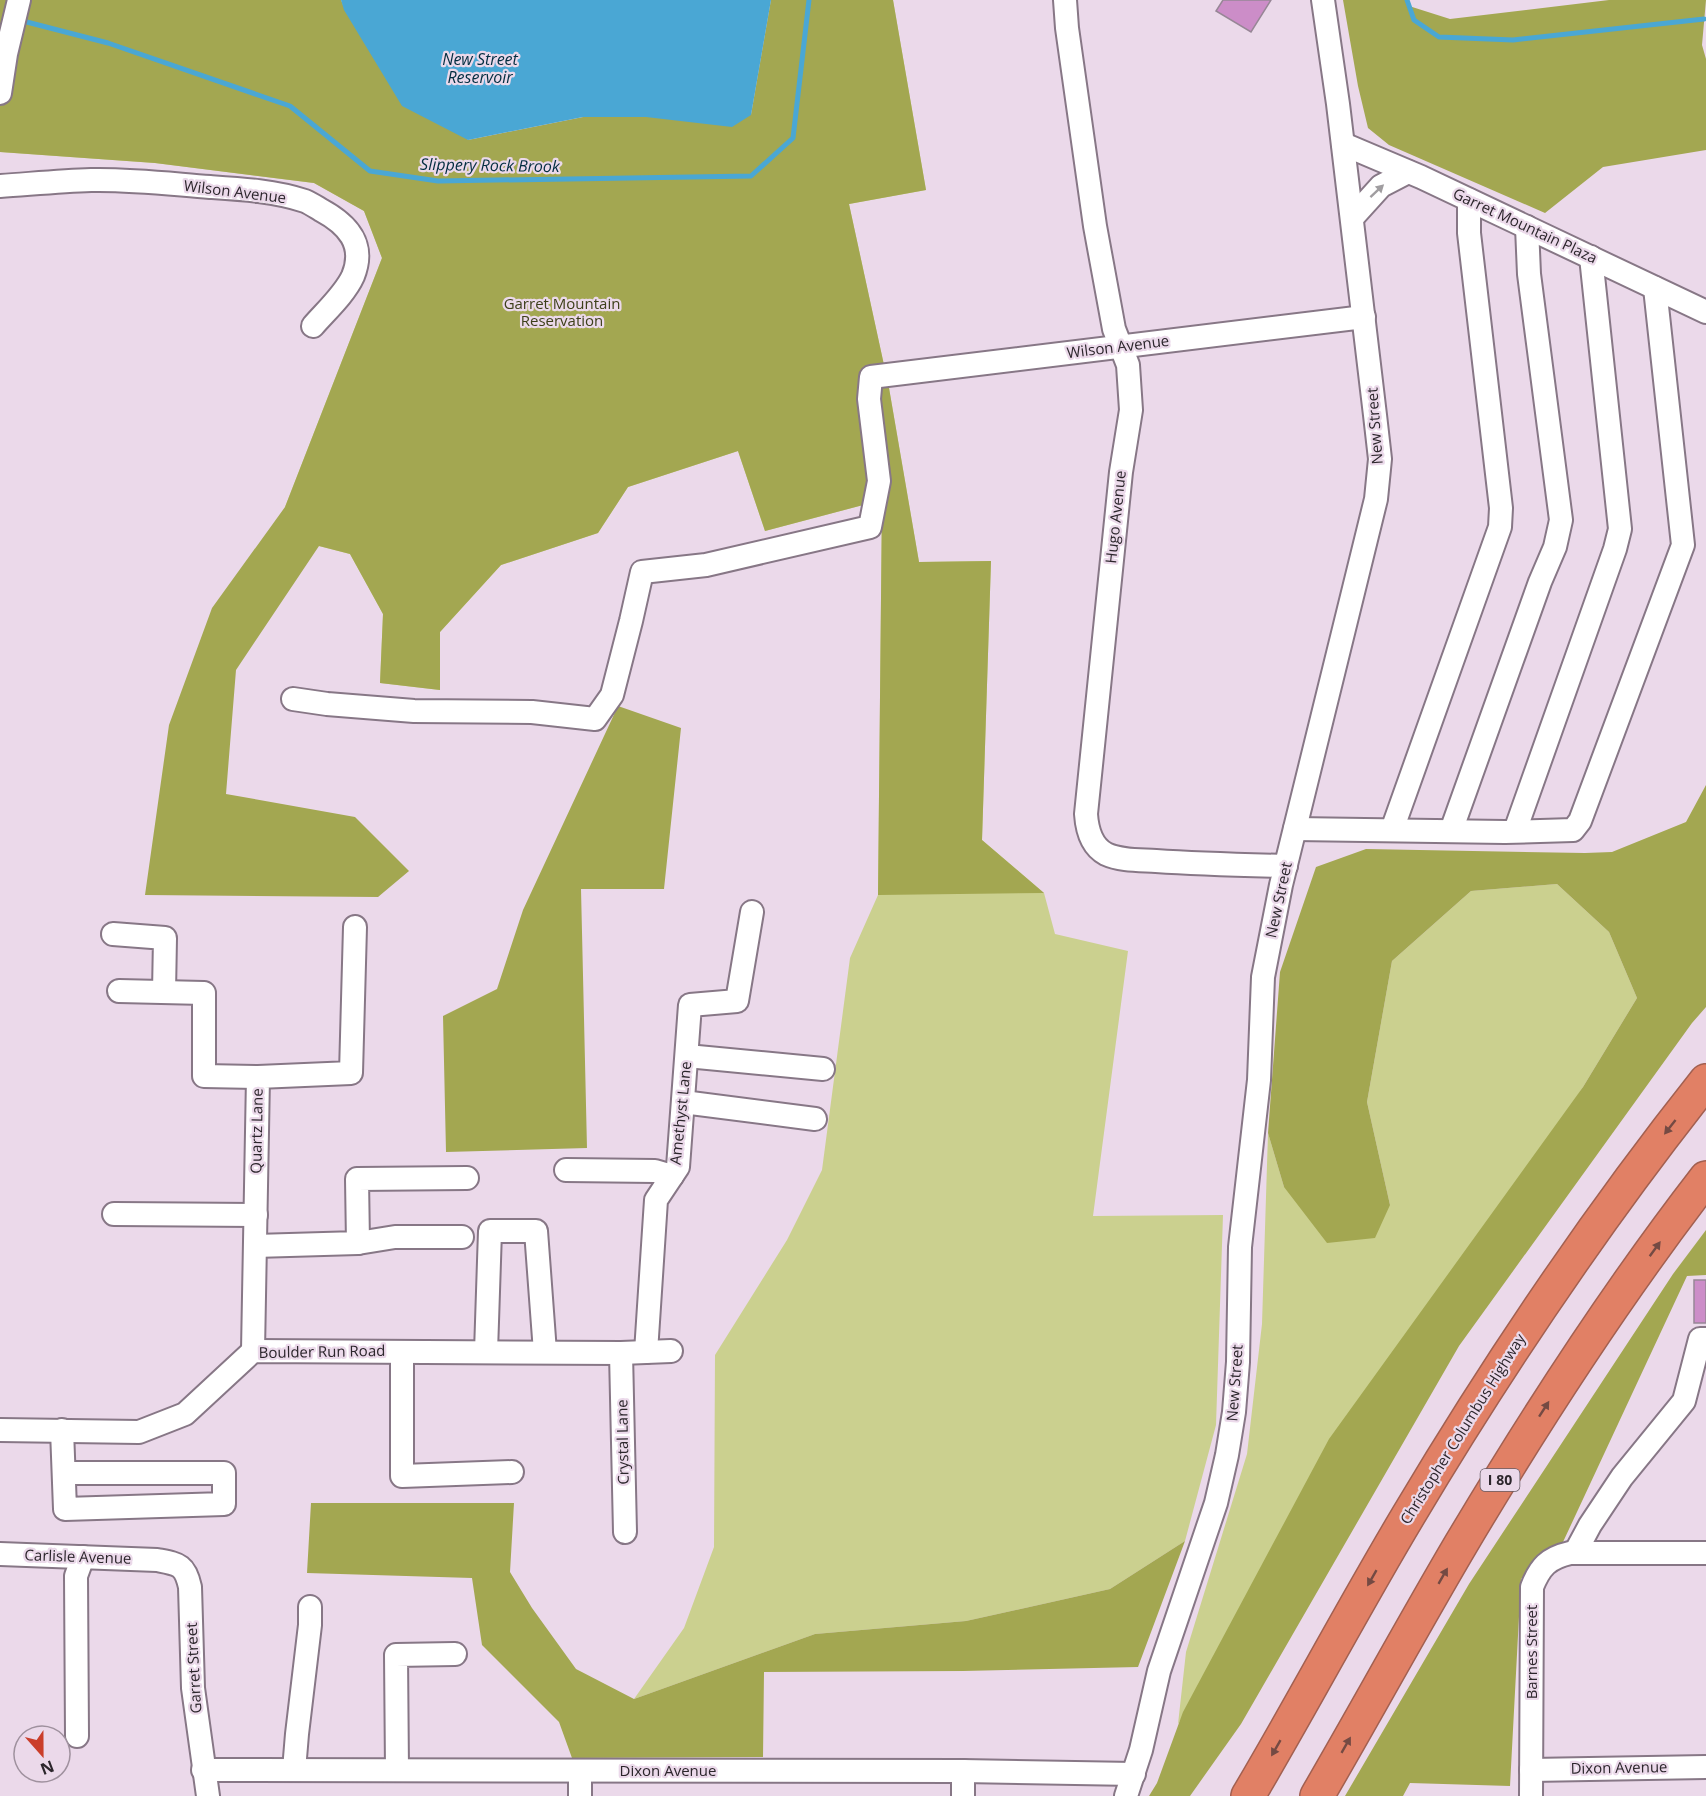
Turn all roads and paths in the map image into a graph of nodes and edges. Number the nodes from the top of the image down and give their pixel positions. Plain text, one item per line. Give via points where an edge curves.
1 (19, 0) edge
2 (1065, 0) edge
3 (1323, 0) edge
4 (0, 93) edge
5 (1343, 144) junction
6 (1408, 172) junction
7 (0, 186) edge
8 (1469, 200) junction
9 (1352, 218) junction
10 (1527, 227) junction
11 (1590, 257) junction
12 (1655, 288) junction
13 (1706, 312) edge
14 (1364, 317) junction
15 (313, 326) dead end
16 (1121, 347) junction
17 (293, 699) dead end
18 (1295, 829) junction
19 (1392, 830) junction
20 (1451, 831) junction
21 (1515, 831) junction
22 (1286, 866) junction
23 (752, 912) dead end
24 (355, 927) dead end
25 (113, 934) dead end
26 (119, 991) dead end
27 (164, 992) junction
28 (687, 1056) junction
29 (823, 1069) dead end
30 (258, 1077) junction
31 (1706, 1081) edge
32 (683, 1101) junction
33 (815, 1119) dead end
34 (566, 1170) dead end
35 (672, 1176) junction
36 (467, 1178) dead end
37 (1706, 1178) edge
38 (114, 1214) dead end
39 (256, 1215) junction
40 (462, 1237) dead end
41 (358, 1243) junction
42 (255, 1246) junction
43 (1703, 1339) edge
44 (254, 1351) junction
45 (402, 1352) junction
46 (486, 1352) junction
47 (545, 1352) junction
48 (646, 1352) junction
49 (671, 1352) dead end
50 (621, 1353) junction
51 (0, 1430) edge
52 (62, 1430) junction
53 (512, 1472) dead end
54 (64, 1473) junction
55 (625, 1532) dead end
56 (0, 1554) edge
57 (1585, 1554) junction
58 (1706, 1554) edge
59 (83, 1557) junction
60 (157, 1560) joint
61 (310, 1608) dead end
62 (455, 1653) dead end
63 (77, 1736) dead end
64 (1706, 1767) edge
65 (203, 1770) junction
66 (294, 1770) junction
67 (397, 1770) junction
68 (1531, 1770) junction
69 (963, 1771) junction
70 (580, 1772) junction
71 (1134, 1774) junction
72 (208, 1796) edge
73 (580, 1796) edge
74 (963, 1796) edge
75 (1126, 1796) edge
76 (1248, 1796) edge
77 (1317, 1796) edge
78 (1531, 1796) edge

1 - 4 street
2 - 16 street, Hugo Avenue via 1095,226 1114,329
3 - 5 street, New Street
5 - 6 street, Garret Mountain Plaza
5 - 9 street, New Street
6 - 8 street, Garret Mountain Plaza
9 -> 6 street via 1381,186
7 - 15 street, Wilson Avenue via 135,181 231,189 306,202 345,226 352,236 356,262 352,277
8 - 10 street, Garret Mountain Plaza
8 - 19 street via 1469,233 1500,526
9 - 14 street, New Street
10 - 11 street, Garret Mountain Plaza
10 - 20 street via 1529,274 1561,520 1555,547
11 - 12 street, Garret Mountain Plaza
11 - 21 street via 1620,529
12 - 13 street, Garret Mountain Plaza
12 - 21 street via 1683,545 1580,821 1573,830
14 - 16 street, Wilson Avenue
14 - 18 street, New Street via 1380,459 1376,498
16 - 17 street, Wilson Avenue via 871,377 869,399 879,482 870,527 706,565 642,572 612,694 595,719 532,712 414,711
16 - 22 street, Hugo Avenue via 1128,365 1131,410 1120,472 1087,826 1094,842 1106,854 1126,859
18 - 19 street
18 - 22 street, New Street
19 - 20 street
20 - 21 street
22 - 71 street, New Street via 1263,977 1259,1080 1240,1247 1238,1362 1227,1455 1216,1503 1159,1671
23 - 28 street, Amethyst Lane via 737,1001 690,1005
24 - 30 street, Quartz Lane via 351,1073
25 - 27 street via 165,938
26 - 27 street
27 - 30 street via 204,993 204,1076
28 - 29 street
28 - 32 street, Amethyst Lane
30 - 39 street, Quartz Lane
31 -> 76 highway, Christopher Columbus Highway via 1617,1198 1462,1426
32 - 33 street
32 - 35 street, Amethyst Lane via 678,1167
34 - 35 street via 655,1171
35 - 48 street, Amethyst Lane via 656,1200
36 - 41 street via 357,1179
77 -> 37 highway, I 80 via 1512,1460 1605,1318
38 - 39 street
39 - 42 street, Quartz Lane
40 - 41 street via 395,1237
41 - 42 street
42 - 44 street, Quartz Lane
43 - 57 street via 1684,1401 1590,1525
44 - 45 street, Boulder Run Road
44 - 52 street, Boulder Run Road via 185,1413 139,1432
45 - 46 street, Boulder Run Road
45 - 53 street via 402,1476
46 - 47 street, Boulder Run Road
46 - 47 street via 490,1231 536,1231
47 - 50 street, Boulder Run Road
48 - 49 street, Boulder Run Road
48 - 50 street, Boulder Run Road
50 - 55 street, Crystal Lane
51 - 52 street, Boulder Run Road
52 - 54 street
54 - 54 street via 65,1509 224,1504 224,1473
56 - 59 street, Carlisle Avenue
57 - 58 street
57 - 68 street, Barnes Street via 1557,1556 1546,1563 1532,1587
59 - 60 street, Carlisle Avenue
59 - 63 street via 76,1576
60 - 65 street, Garret Street via 183,1568 190,1587 193,1688
61 - 66 street
62 - 67 street via 396,1655
64 - 68 street, Dixon Avenue
65 - 66 street, Dixon Avenue
65 - 72 street, Garret Street
66 - 67 street, Dixon Avenue
67 - 70 street, Dixon Avenue
68 - 78 street, Barnes Street
69 - 70 street, Dixon Avenue
69 - 71 street, Dixon Avenue
69 - 74 street
70 - 73 street
71 - 75 street, New Street

